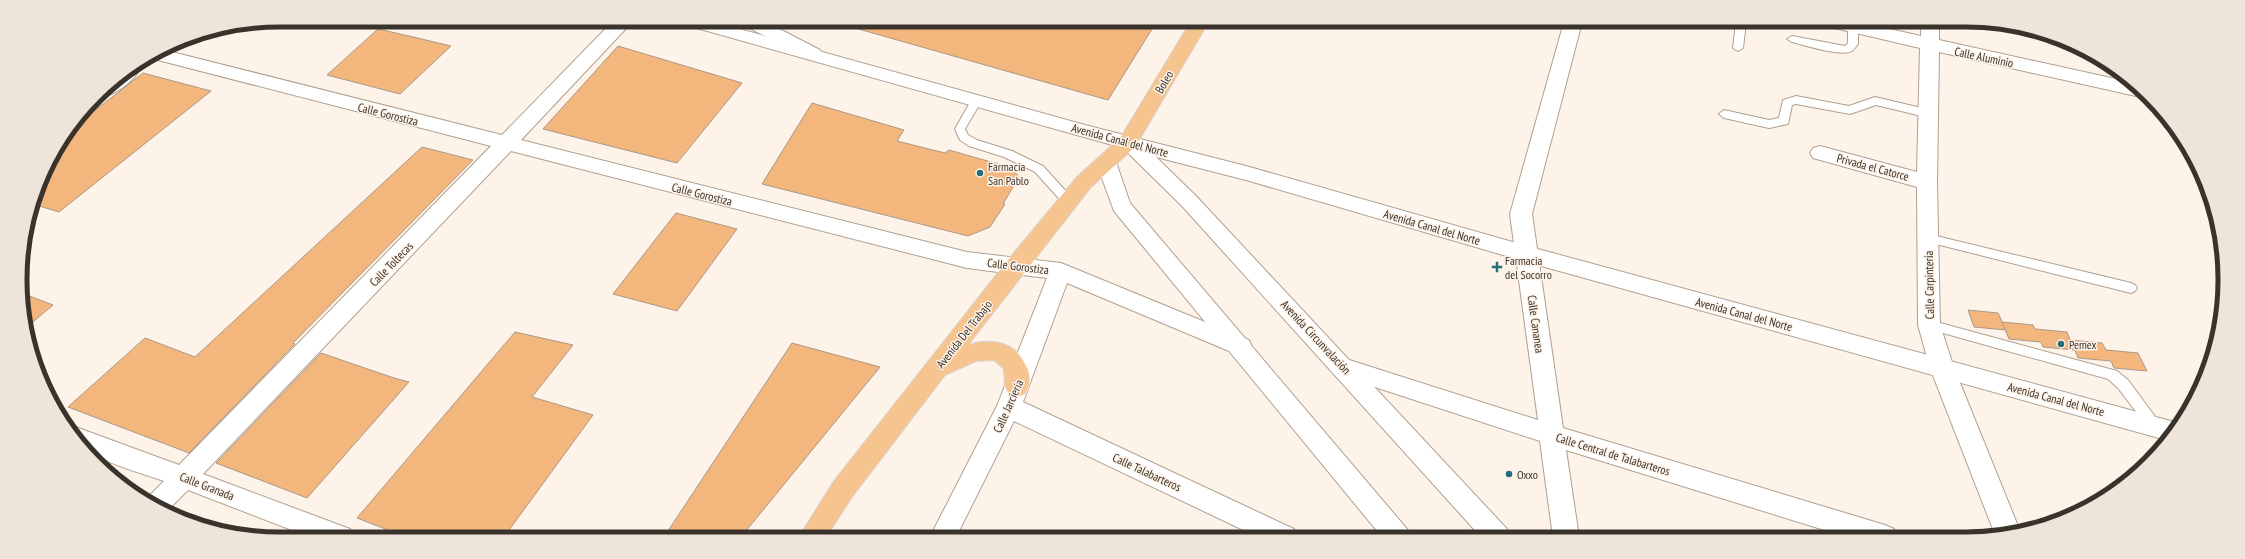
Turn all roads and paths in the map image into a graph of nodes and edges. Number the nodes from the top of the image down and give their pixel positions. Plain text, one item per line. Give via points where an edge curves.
1 (618, 27) edge
2 (732, 27) edge
3 (761, 27) edge
4 (1196, 27) edge
5 (1572, 27) edge
6 (1740, 27) edge
7 (1853, 27) joint
8 (1930, 27) edge
9 (1792, 39) dead end
10 (1931, 45) junction
11 (1738, 48) dead end
12 (813, 54) junction
13 (163, 56) edge
14 (2131, 89) edge
15 (977, 100) junction
16 (1724, 114) dead end
17 (1930, 114) junction
18 (1128, 142) junction
19 (506, 144) junction
20 (1820, 153) dead end
21 (1106, 162) junction
22 (1927, 182) junction
23 (1068, 201) junction
24 (1928, 238) junction
25 (1527, 254) junction
26 (1016, 266) junction
27 (1061, 271) junction
28 (2131, 288) dead end
29 (1929, 325) junction
30 (1241, 348) junction
31 (1343, 367) junction
32 (937, 368) junction
33 (1942, 368) junction
34 (1013, 397) junction
35 (2163, 429) edge
36 (1552, 436) junction
37 (85, 441) edge
38 (185, 477) junction
39 (160, 502) edge
40 (2006, 529) edge
41 (328, 532) edge
42 (815, 532) edge
43 (946, 532) edge
44 (1275, 532) edge
45 (1394, 532) edge
46 (1493, 532) edge
47 (1565, 532) edge
48 (1869, 532) edge

1 - 19 street, Calle Toltecas
2 - 12 street, Avenida Canal del Norte
3 - 12 street
4 - 18 main road, Boleo
5 - 25 street, Calle Cananea via 1521,214
6 - 11 lane
7 - 9 lane via 1853,44 1848,49
7 - 10 street, Calle Aluminio
8 - 10 street, Calle Carpintería
10 - 14 street, Calle Aluminio
10 - 17 street, Calle Carpintería
12 - 15 street, Avenida Canal del Norte
13 - 19 street, Calle Gorostiza
15 - 18 street, Avenida Canal del Norte
15 - 23 lane via 960,129 964,137 1039,169
16 - 17 lane via 1775,124 1784,121 1788,104 1796,100 1850,110 1875,101
17 - 22 street, Calle Carpintería
18 - 21 main road, Avenida Del Trabajo
18 - 25 street, Avenida Canal del Norte via 1253,175
18 - 31 street, Avenida Circunvalación via 1189,202
19 - 26 street, Calle Gorostiza via 967,260
19 - 38 street, Calle Toltecas
20 - 22 street, Privada el Catorce
21 - 23 main road, Avenida Del Trabajo
21 - 30 street via 1121,206
22 - 24 street, Calle Carpintería
23 - 26 main road, Avenida Del Trabajo
24 - 28 lane
24 - 29 street, Calle Carpintería
25 - 33 street, Avenida Canal del Norte
25 - 36 street, Calle Cananea
26 - 27 street, Calle Gorostiza
26 - 32 main road, Avenida Del Trabajo
27 - 30 street, Calle Gorostiza
27 - 34 street, Calle Jarciería
29 - 33 street, Calle Carpintería
29 - 35 lane via 2112,375
30 - 45 street
31 - 36 street, Calle Central de Talabarteros
31 - 46 street, Avenida Circunvalación
32 - 34 main road via 970,354 995,350 1014,363 1018,380
32 - 42 main road, Avenida Del Trabajo via 843,489
33 - 35 street, Avenida Canal del Norte
33 - 40 street, Calle Carpintería
34 - 43 street, Calle Jarciería
34 - 44 street, Calle Talabarteros
36 - 47 street, Calle Cananea
36 - 48 street, Calle Central de Talabarteros
37 - 38 street, Calle Granada
38 - 39 street, Calle Toltecas
38 - 41 street, Calle Granada

